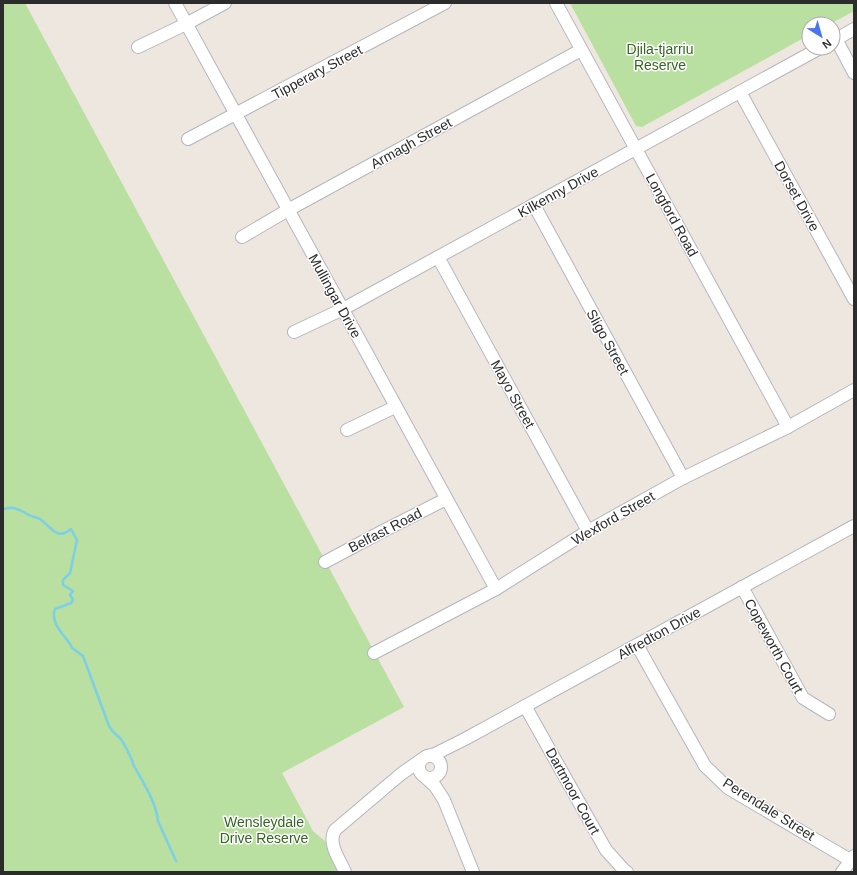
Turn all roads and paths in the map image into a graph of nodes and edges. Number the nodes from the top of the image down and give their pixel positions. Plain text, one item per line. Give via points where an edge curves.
1 (175, 3) edge
2 (225, 3) edge
3 (445, 3) edge
4 (556, 3) edge
5 (186, 24) junction
6 (854, 29) edge
7 (841, 36) edge
8 (138, 47) dead end
9 (581, 50) junction
10 (841, 52) edge
11 (805, 56) edge
12 (854, 73) edge
13 (740, 92) junction
14 (237, 114) junction
15 (188, 139) dead end
16 (636, 149) junction
17 (534, 205) junction
18 (288, 210) junction
19 (242, 237) dead end
20 (438, 257) junction
21 (854, 299) edge
22 (344, 309) junction
23 (294, 332) dead end
24 (854, 390) edge
25 (395, 407) junction
26 (788, 427) junction
27 (347, 430) dead end
28 (683, 478) junction
29 (446, 499) junction
30 (851, 528) edge
31 (588, 531) junction
32 (854, 540) edge
33 (325, 562) dead end
34 (742, 587) junction
35 (496, 589) junction
36 (637, 645) junction
37 (374, 653) dead end
38 (525, 706) junction
39 (829, 714) dead end
40 (465, 739) junction
41 (424, 758) junction
42 (440, 769) junction
43 (425, 777) junction
44 (390, 785) junction
45 (444, 800) junction
46 (852, 858) edge
47 (345, 872) edge
48 (473, 872) edge
49 (627, 872) edge
50 (842, 872) edge

1 - 5 street, Mullingar Drive
2 - 5 street
3 - 14 street, Tipperary Street
4 - 9 street, Longford Road
5 - 8 street
5 - 14 street, Mullingar Drive
6 - 7 street
9 - 16 street, Longford Road
9 - 18 street, Armagh Street
10 - 12 street
11 - 13 street, Kilkenny Drive
13 - 16 street, Kilkenny Drive
13 - 21 street, Dorset Drive
14 - 15 street, Tipperary Street
14 - 18 street, Mullingar Drive
16 - 17 street, Kilkenny Drive
16 - 26 street, Longford Road
17 - 20 street, Kilkenny Drive
17 - 28 street, Sligo Street
18 - 19 street, Armagh Street
18 - 22 street, Mullingar Drive
20 - 22 street, Kilkenny Drive
20 - 31 street, Mayo Street
22 - 23 street, Kilkenny Drive
22 - 25 street, Mullingar Drive
24 - 26 street, Wexford Street
25 - 27 street
25 - 29 street, Mullingar Drive
26 - 28 street, Wexford Street
28 - 31 street, Wexford Street
29 - 33 street, Belfast Road
29 - 35 street, Mullingar Drive
30 - 32 street
30 - 34 street, Alfredton Drive
31 - 35 street, Wexford Street
34 - 36 street, Alfredton Drive
34 - 39 street, Copeworth Court via 803,698
35 - 37 street, Wexford Street
36 - 38 street, Alfredton Drive
36 - 46 street, Perendale Street via 705,766 728,788
38 - 40 street, Alfredton Drive
38 - 49 street, Dartmoor Court via 606,850
40 - 41 street, Alfredton Drive
40 - 42 street, Alfredton Drive via 447,757
41 - 42 street via 432,756 437,759
41 - 43 street via 419,768
41 - 44 street, Alfredton Drive
42 - 43 street via 434,777
42 - 45 street
43 - 44 street via 415,776
43 - 45 street
44 - 47 street, Alfredton Drive via 333,832 332,843
45 - 48 street
46 - 50 street

